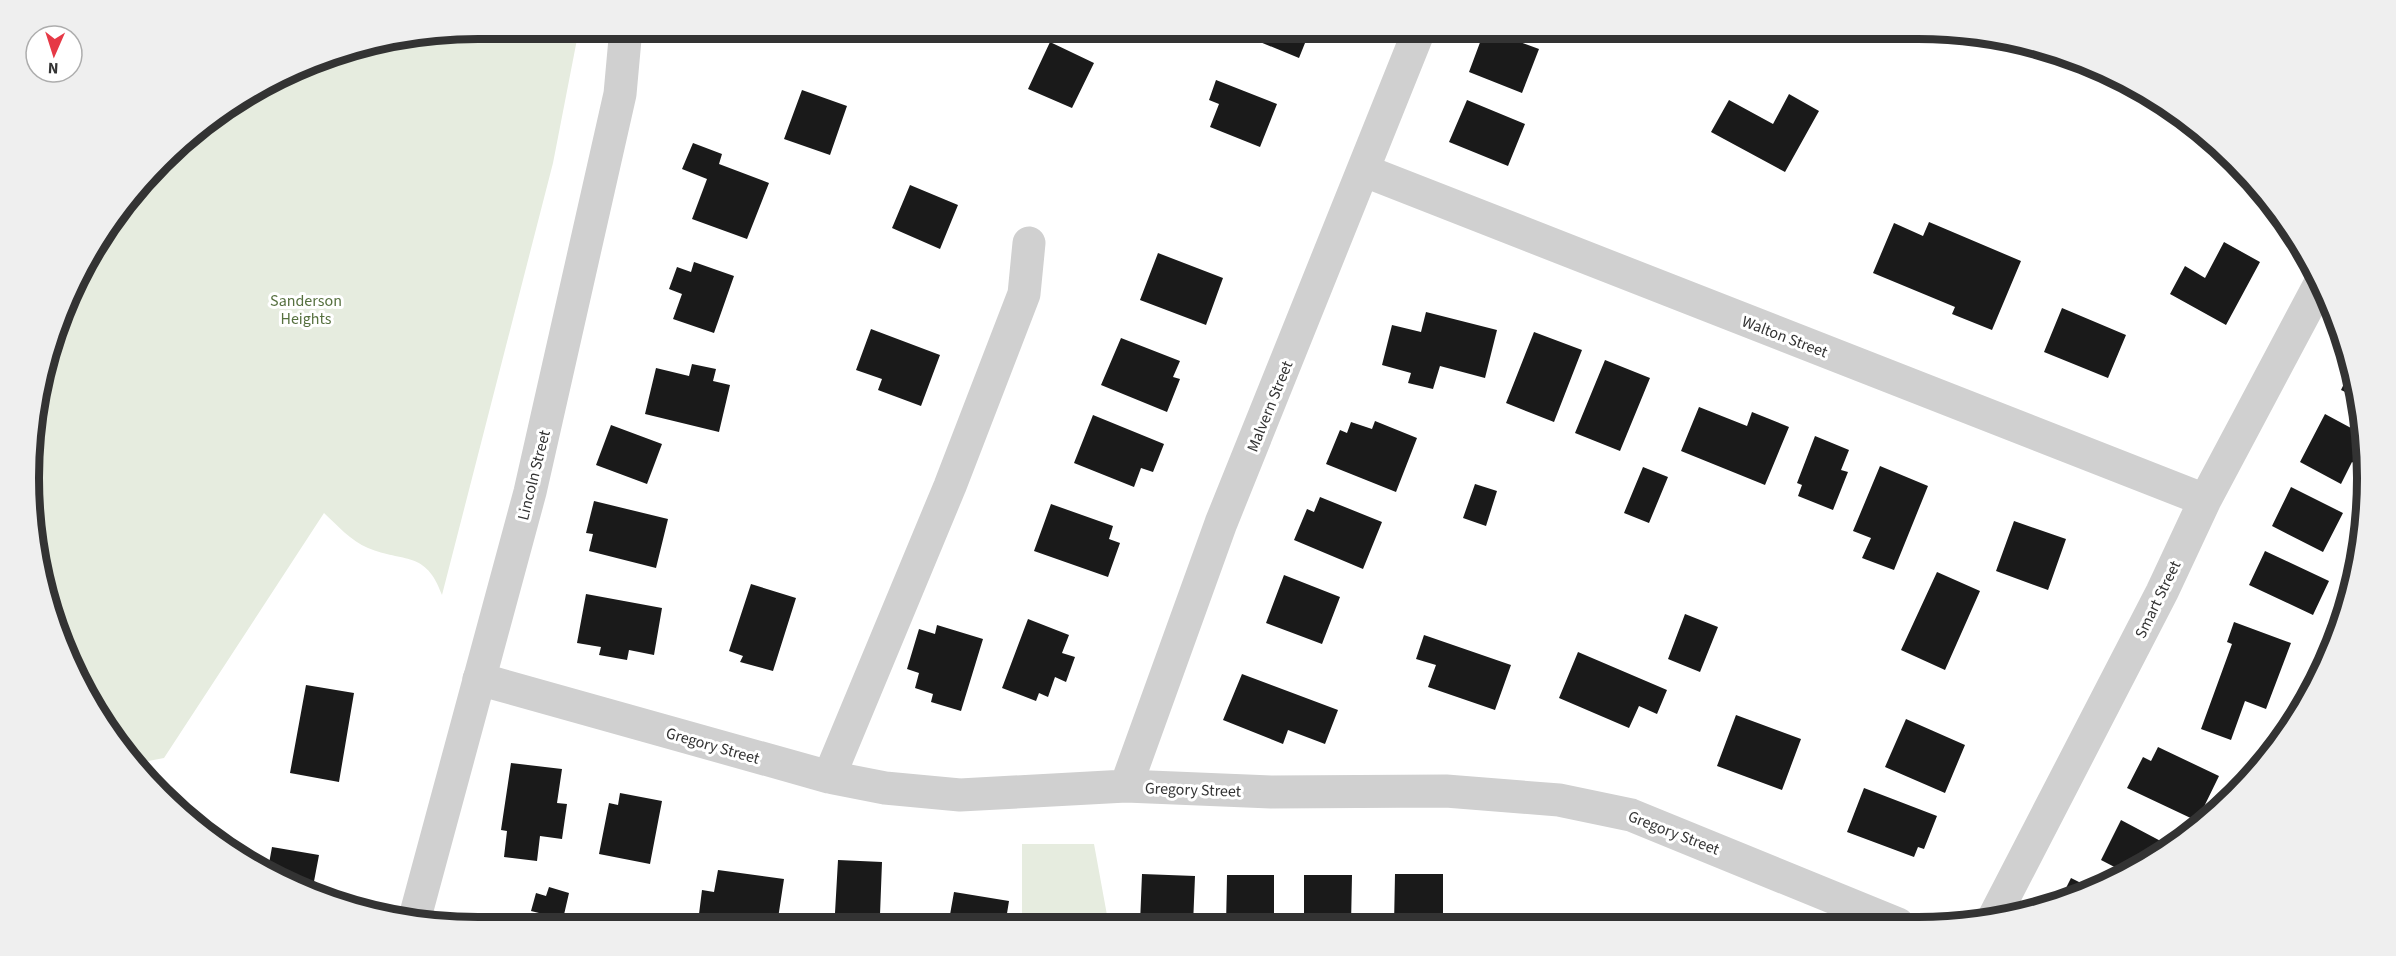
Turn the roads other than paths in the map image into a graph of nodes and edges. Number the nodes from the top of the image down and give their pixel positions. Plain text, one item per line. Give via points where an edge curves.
1 (625, 39) edge
2 (1416, 39) edge
3 (1365, 171) junction
4 (1029, 243) dead end
5 (2316, 292) edge
6 (2205, 500) junction
7 (479, 679) junction
8 (829, 777) junction
9 (1126, 786) junction
10 (1998, 910) edge
11 (416, 912) edge
12 (1881, 917) edge

1 - 7 street, Lincoln Street via 620,94 530,492
2 - 3 street, Malvern Street
3 - 6 street, Walton Street
3 - 9 street, Malvern Street via 1221,523
4 - 8 street via 1024,294 950,486
5 - 6 street, Smart Street
6 - 10 street, Smart Street via 2162,592
7 - 8 street, Gregory Street
7 - 11 street, Lincoln Street
8 - 9 street, Gregory Street via 885,788 960,795
9 - 12 street, Gregory Street via 1271,792 1446,791 1559,800 1631,815

